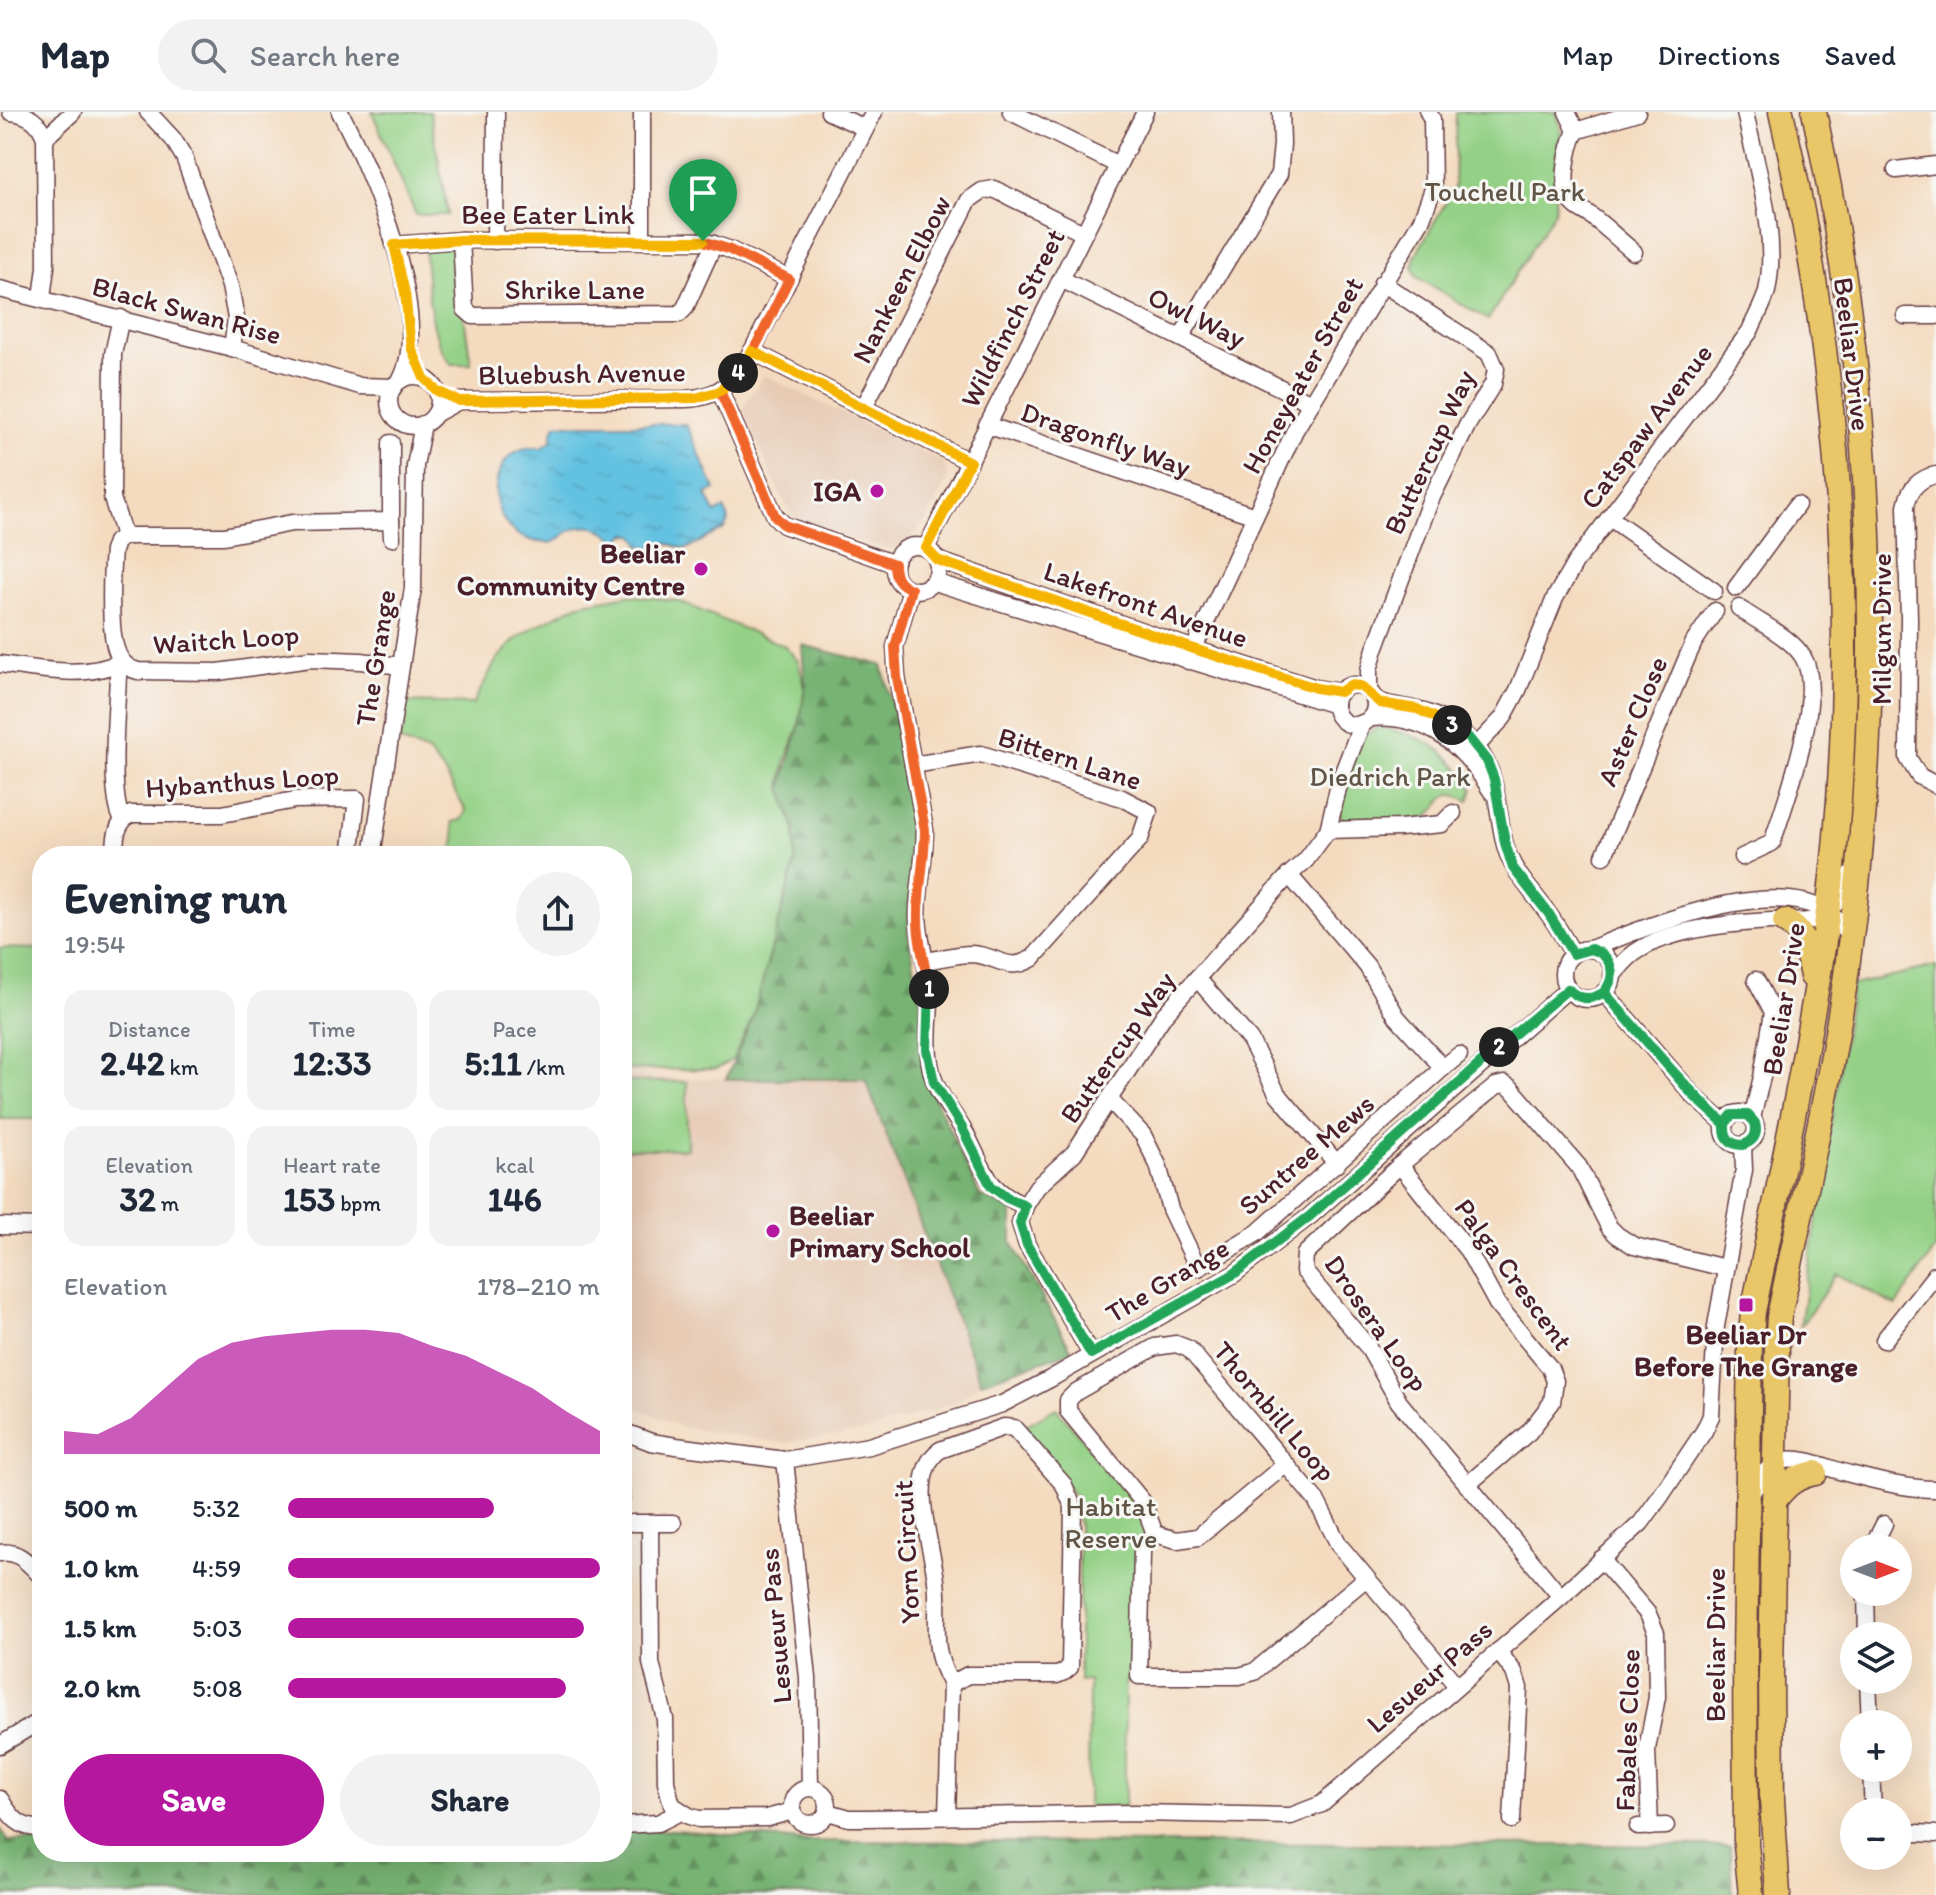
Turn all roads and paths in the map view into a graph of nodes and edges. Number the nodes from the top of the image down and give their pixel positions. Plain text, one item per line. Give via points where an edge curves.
1 (11, 112) edge
2 (73, 112) edge
3 (148, 112) edge
4 (340, 112) edge
5 (496, 112) edge
6 (642, 112) edge
7 (829, 112) edge
8 (874, 112) edge
9 (1011, 112) edge
10 (1145, 112) edge
11 (1281, 112) edge
12 (1428, 112) edge
13 (1567, 112) edge
14 (1637, 112) edge
15 (1745, 112) edge
16 (1781, 112) edge
17 (1814, 112) edge
18 (41, 117) edge
19 (865, 128) junction
20 (1576, 131) junction
21 (45, 138) junction
22 (1118, 165) junction
23 (1936, 165) edge
24 (1896, 170) dead end
25 (1083, 233) junction
26 (461, 240) junction
27 (642, 240) junction
28 (495, 241) junction
29 (714, 244) junction
30 (394, 245) junction
31 (1634, 252) dead end
32 (789, 279) junction
33 (1061, 279) junction
34 (1382, 283) junction
35 (0, 289) edge
36 (42, 298) junction
37 (1905, 316) dead end
38 (1936, 316) edge
39 (121, 318) junction
40 (1181, 337) junction
41 (411, 347) junction
42 (232, 348) junction
43 (752, 351) junction
44 (424, 378) junction
45 (397, 383) junction
46 (360, 386) junction
47 (437, 391) junction
48 (720, 391) junction
49 (459, 401) junction
50 (1311, 403) junction
51 (390, 407) junction
52 (863, 409) junction
53 (429, 419) junction
54 (401, 422) junction
55 (987, 425) junction
56 (391, 443) dead end
57 (970, 462) junction
58 (415, 466) junction
59 (1936, 475) edge
60 (1797, 505) dead end
61 (1255, 516) junction
62 (1610, 518) junction
63 (124, 536) junction
64 (932, 554) junction
65 (894, 564) junction
66 (934, 582) junction
67 (1736, 588) junction
68 (911, 589) junction
69 (1714, 591) junction
70 (1739, 608) junction
71 (1715, 611) junction
72 (1375, 649) junction
73 (1191, 655) junction
74 (122, 661) junction
75 (0, 664) edge
76 (401, 666) junction
77 (1371, 694) junction
78 (1340, 695) junction
79 (1359, 721) junction
80 (1472, 751) junction
81 (913, 765) junction
82 (1936, 785) edge
83 (1453, 813) dead end
84 (123, 820) junction
85 (1328, 830) junction
86 (115, 846) edge
87 (351, 846) edge
88 (374, 846) edge
89 (1604, 856) dead end
90 (1742, 857) dead end
91 (1859, 857) junction
92 (1289, 875) junction
93 (1827, 912) junction
94 (1785, 921) junction
95 (1850, 944) junction
96 (1591, 949) junction
97 (1573, 954) junction
98 (925, 961) junction
99 (1612, 976) junction
100 (1197, 978) junction
101 (1756, 980) dead end
102 (1568, 989) junction
103 (1815, 990) junction
104 (1604, 992) junction
105 (1459, 1055) dead end
106 (1443, 1068) junction
107 (1109, 1099) junction
108 (1752, 1118) junction
109 (1725, 1124) junction
110 (1743, 1145) junction
111 (1337, 1164) junction
112 (1400, 1165) junction
113 (1025, 1206) junction
114 (0, 1226) edge
115 (32, 1227) edge
116 (1725, 1268) junction
117 (1936, 1274) edge
118 (1884, 1340) dead end
119 (1091, 1354) junction
120 (1747, 1419) junction
121 (632, 1434) edge
122 (785, 1460) junction
123 (1286, 1464) junction
124 (1774, 1466) junction
125 (1815, 1473) junction
126 (1850, 1474) junction
127 (1467, 1485) junction
128 (1928, 1489) edge
129 (1936, 1498) edge
130 (1774, 1501) junction
131 (1746, 1512) junction
132 (632, 1523) dead end
133 (650, 1523) junction
134 (673, 1523) dead end
135 (1884, 1524) dead end
136 (1155, 1534) junction
137 (1879, 1534) edge
138 (0, 1553) edge
139 (1601, 1559) junction
140 (32, 1567) edge
141 (1365, 1579) junction
142 (1561, 1597) junction
143 (1498, 1651) junction
144 (951, 1684) junction
145 (1457, 1686) junction
146 (32, 1726) edge
147 (0, 1745) edge
148 (810, 1787) junction
149 (0, 1799) edge
150 (793, 1811) junction
151 (680, 1812) junction
152 (828, 1812) junction
153 (947, 1816) junction
154 (1512, 1820) dead end
155 (632, 1824) edge
156 (1651, 1827) dead end
157 (32, 1829) edge
158 (1912, 1833) edge
159 (1936, 1834) edge
160 (1751, 1895) edge
161 (1778, 1895) edge

1 - 18 street
2 - 21 street
3 - 42 street via 184,157 234,304
4 - 30 street via 377,190
5 - 28 street
6 - 27 street
7 - 19 street
8 - 19 street, Bluebush Avenue
9 - 22 street
10 - 22 street, Wildfinch Street
11 - 40 street via 1279,174
12 - 34 street, Honeyeater Street via 1433,189 1421,221
13 - 20 street
14 - 20 street
15 - 62 street, Catspaw Avenue via 1771,255 1766,292 1750,331
16 - 93 highway, Beeliar Drive via 1799,187 1834,444 1843,704
17 - 91 highway, Beeliar Drive via 1847,297 1865,495 1869,693
18 - 21 street
19 - 32 street, Bluebush Avenue
20 - 31 street via 1569,145 1567,195
21 - 36 street
22 - 25 street, Wildfinch Street
23 - 24 street
25 - 33 street, Wildfinch Street
25 - 52 street, Nankeen Elbow via 994,189 969,200
26 - 28 street, Bee Eater Link
26 - 29 street, Shrike Lane via 465,309 473,316 679,314
26 - 30 street, Bee Eater Link
27 - 28 street, Bee Eater Link
27 - 29 street, Bee Eater Link
29 - 32 street, Bee Eater Link
30 - 41 street
32 - 43 street, Bluebush Avenue
33 - 40 street, Owl Way
33 - 55 street, Wildfinch Street
34 - 50 street, Honeyeater Street
34 - 72 street, Buttercup Way via 1489,353 1496,369 1493,384 1430,501
35 - 36 street, Black Swan Rise
36 - 39 street, Black Swan Rise
37 - 38 street
39 - 42 street, Black Swan Rise
39 - 63 street via 113,354 112,498
40 - 50 street, Owl Way
41 - 44 street
41 - 45 street
42 - 46 street, Black Swan Rise
43 - 48 street, Bluebush Avenue
43 - 52 street
44 - 45 street
44 - 47 street
45 - 46 street, Black Swan Rise
45 - 51 street
46 - 51 street, Black Swan Rise
47 - 49 street, Bluebush Avenue
47 - 53 street via 439,403
48 - 49 street, Bluebush Avenue via 685,399
48 - 65 street via 775,516 784,525
49 - 53 street, Bluebush Avenue
50 - 61 street, Honeyeater Street
51 - 54 street
52 - 57 street
53 - 54 street via 412,426
53 - 58 street, The Grange
54 - 58 street, The Grange
55 - 57 street, Wildfinch Street
55 - 61 street, Dragonfly Way
56 - 63 street via 392,529 292,523 224,536
57 - 64 street, Wildfinch Street
58 - 76 street, The Grange via 413,588
59 - 82 street, Milgun Drive via 1919,481 1906,506 1908,758 1919,776
60 - 67 street
61 - 73 street, Honeyeater Street
62 - 69 street
62 - 80 street, Catspaw Avenue via 1555,598 1503,718
63 - 74 street, Waitch Loop via 114,546 112,560 114,637
64 - 65 street via 908,547
64 - 66 street via 939,570
64 - 73 street, Lakefront Avenue
65 - 68 street via 897,578
66 - 68 street
66 - 73 street, Lakefront Avenue
67 - 69 street via 1722,585
67 - 70 street
68 - 81 street via 895,647
69 - 71 street
70 - 71 street via 1730,615
70 - 90 street via 1795,647 1809,675 1804,736 1772,843
71 - 89 street, Aster Close via 1694,642
72 - 77 street, Buttercup Way via 1369,670
72 - 78 street, Buttercup Way
73 - 78 street, Lakefront Avenue
74 - 75 street via 84,671
74 - 76 street, Waitch Loop via 138,671 218,672 310,659
74 - 84 street via 115,791
76 - 88 street, The Grange
77 - 78 street via 1355,685
77 - 79 street via 1374,708
77 - 80 street via 1380,703 1450,723
78 - 79 street via 1337,715
79 - 80 street via 1388,716 1417,723
79 - 85 street, Buttercup Way
80 - 97 street via 1499,804 1513,868
81 - 98 street via 925,830 918,912
81 - 98 street, Bittern Lane via 981,754 1122,798 1149,812 1140,839 1033,958 1020,966 969,954
83 - 85 street via 1442,824
84 - 86 street, Hybanthus Loop
84 - 87 street, Hybanthus Loop via 140,812 222,814 358,792
85 - 92 street, Buttercup Way
91 - 93 street via 1846,889
91 - 95 highway, Beeliar Drive
92 - 100 street, Buttercup Way
92 - 106 street via 1367,966 1397,1017
93 - 94 street via 1811,921
93 - 95 street
93 - 96 street via 1809,902 1724,905
93 - 103 highway, Beeliar Drive
94 - 99 street via 1677,935 1635,952
94 - 103 highway via 1803,937
95 - 124 highway, Beeliar Drive via 1779,1317
96 - 97 street
96 - 99 street via 1609,961
97 - 102 street via 1563,974
98 - 113 street via 930,998 927,1050 934,1082 991,1186
99 - 104 street
100 - 107 street, Buttercup Way via 1164,1015
100 - 111 street via 1250,1040 1277,1093
101 - 108 street via 1773,1012
102 - 104 street via 1589,999
102 - 119 street, The Grange via 1310,1216 1234,1274
103 - 120 highway, Beeliar Drive via 1753,1312
104 - 109 street
105 - 106 street, Suntree Mews
106 - 111 street, Suntree Mews
107 - 111 street, Suntree Mews via 1143,1135 1198,1268 1257,1233
107 - 113 street, Buttercup Way via 1074,1153 1037,1187
108 - 109 street via 1737,1113
108 - 110 street via 1756,1134
109 - 110 street via 1729,1140
110 - 116 street, Lesueur Pass via 1744,1170
112 - 116 street, Drosera Loop via 1496,1086 1507,1085 1579,1167 1617,1235 1634,1246
112 - 127 street, Palga Crescent via 1468,1251 1497,1304 1555,1381 1552,1402 1529,1432
112 - 127 street, Drosera Loop via 1305,1254 1303,1266 1368,1347 1399,1402
113 - 119 street via 1020,1223 1027,1245
114 - 115 street
116 - 139 street, Lesueur Pass via 1708,1424 1651,1511
117 - 118 street
119 - 122 street, The Grange via 989,1410 869,1446
120 - 124 street via 1759,1449
120 - 131 highway, Beeliar Drive
121 - 122 street, The Grange via 664,1444
122 - 148 street, Lesueur Pass via 808,1678
123 - 136 street via 1198,1537 1177,1540
123 - 136 street, Thornbill Loop via 1194,1354 1176,1344 1155,1347 1076,1392 1067,1405 1143,1502
123 - 141 street, Thornbill Loop via 1316,1500 1339,1545
124 - 125 street
124 - 126 street via 1782,1460 1816,1463
124 - 130 highway, Beeliar Drive
124 - 131 street via 1756,1484
125 - 126 street
125 - 130 highway via 1797,1477
126 - 128 street
127 - 142 street, Drosera Loop
128 - 129 street
130 - 161 highway, Beeliar Drive via 1772,1800
131 - 160 highway, Beeliar Drive via 1746,1844
132 - 133 street
133 - 134 street
133 - 151 street via 651,1663 665,1719 668,1795
135 - 137 street
136 - 141 street via 1142,1553 1139,1676 1254,1672
138 - 140 street via 19,1555
139 - 142 street, Lesueur Pass
139 - 156 street, Fabales Close via 1648,1614 1656,1633 1657,1697 1647,1749
141 - 145 street, Thornbill Loop
142 - 143 street, Lesueur Pass
143 - 145 street, Lesueur Pass
143 - 154 street via 1519,1688
144 - 144 street, Yorn Circuit via 968,1675 1057,1675 1070,1667 1073,1507 1064,1485 1014,1428 940,1450 923,1483 937,1586 936,1648
144 - 153 street, Yorn Circuit
145 - 153 street, Lesueur Pass via 1322,1804 1291,1816
146 - 147 street
148 - 150 street via 795,1795
148 - 152 street via 825,1795
149 - 157 street via 15,1821
150 - 151 street via 767,1818 699,1819
150 - 152 street, Lesueur Pass via 797,1819 814,1824
151 - 155 street via 658,1823
152 - 153 street, Lesueur Pass via 849,1818
158 - 159 street

